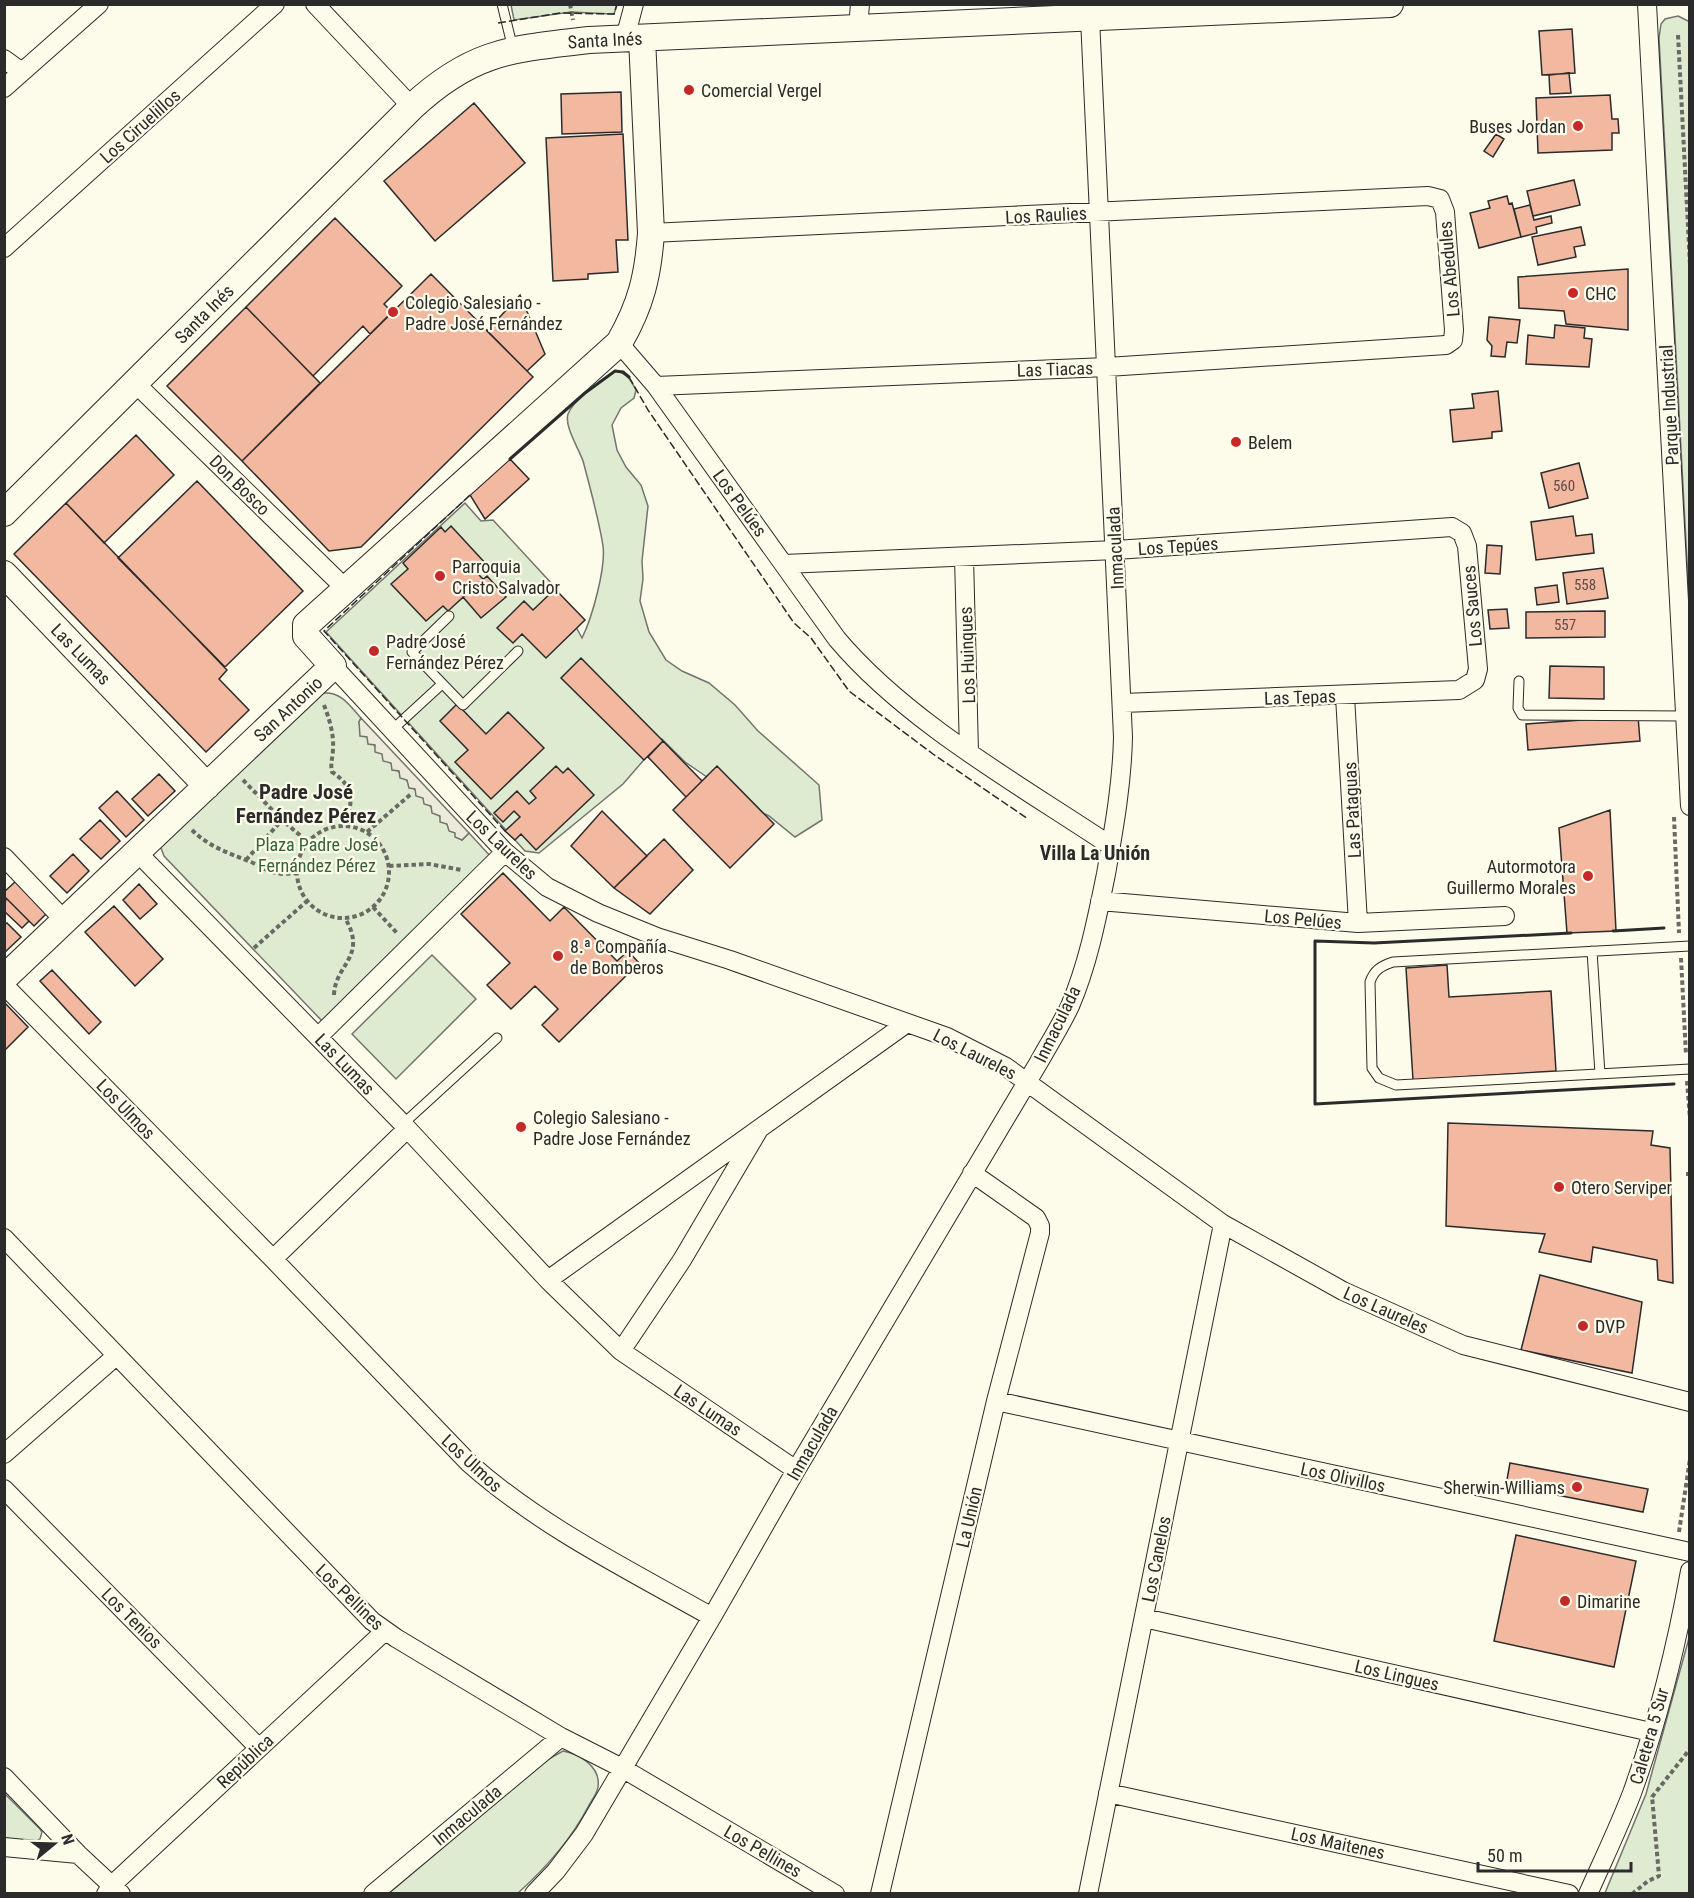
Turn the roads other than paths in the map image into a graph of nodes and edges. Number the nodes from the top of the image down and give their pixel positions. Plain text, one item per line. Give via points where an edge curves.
1 (99, 4) edge
2 (275, 4) edge
3 (315, 4) edge
4 (502, 4) edge
5 (634, 4) edge
6 (1390, 4) edge
7 (1647, 4) edge
8 (859, 16) edge
9 (1090, 18) junction
10 (634, 38) junction
11 (513, 49) junction
12 (4, 58) edge
13 (22, 72) junction
14 (4, 88) edge
15 (412, 107) junction
16 (1440, 199) joint
17 (1099, 213) junction
18 (651, 232) junction
19 (4, 248) edge
20 (1453, 340) joint
21 (619, 343) junction
22 (1107, 367) junction
23 (135, 382) junction
24 (656, 386) junction
25 (5, 513) edge
26 (1462, 533) joint
27 (1116, 550) junction
28 (964, 558) junction
29 (784, 564) junction
30 (4, 574) edge
31 (345, 588) junction
32 (449, 616) dead end
33 (518, 651) dead end
34 (333, 666) junction
35 (1475, 680) joint
36 (1519, 681) dead end
37 (442, 684) junction
38 (1345, 696) junction
39 (1123, 704) junction
40 (1685, 716) junction
41 (392, 730) junction
42 (969, 752) junction
43 (207, 786) junction
44 (1689, 806) edge
45 (1111, 846) junction
46 (137, 852) junction
47 (505, 852) junction
48 (4, 857) edge
49 (1100, 901) junction
50 (1505, 916) dead end
51 (65, 921) junction
52 (1358, 923) junction
53 (1689, 946) edge
54 (1592, 951) junction
55 (4, 978) edge
56 (4, 985) edge
57 (907, 1023) junction
58 (322, 1032) junction
59 (497, 1038) dead end
60 (1689, 1069) edge
61 (1600, 1074) junction
62 (1027, 1082) junction
63 (762, 1125) junction
64 (406, 1126) junction
65 (972, 1173) junction
66 (1223, 1224) junction
67 (4, 1238) edge
68 (273, 1259) junction
69 (548, 1280) junction
70 (621, 1351) junction
71 (116, 1356) junction
72 (996, 1401) junction
73 (1689, 1402) edge
74 (1179, 1441) junction
75 (4, 1454) edge
76 (796, 1470) junction
77 (4, 1489) edge
78 (1683, 1551) edge
79 (1689, 1571) edge
80 (712, 1617) junction
81 (1144, 1618) junction
82 (385, 1631) junction
83 (1651, 1732) junction
84 (561, 1737) junction
85 (259, 1748) junction
86 (622, 1768) junction
87 (4, 1777) edge
88 (1108, 1793) junction
89 (4, 1847) edge
90 (78, 1854) junction
91 (113, 1891) edge
92 (373, 1893) edge
93 (534, 1893) edge
94 (835, 1893) edge
95 (880, 1893) edge
96 (1088, 1893) edge
97 (1569, 1893) edge
98 (1588, 1893) edge

1 - 13 street
2 - 19 street, Los Ciruelillos
3 - 15 street
4 - 11 lane
5 - 10 street
6 - 9 main road, Santa Inés
7 - 40 street, Parque Industrial
8 - 9 main road, Santa Inés
8 - 10 main road, Santa Inés
9 - 17 street, Inmaculada
10 - 11 main road, Santa Inés
10 - 18 main road
11 - 15 main road, Santa Inés via 460,69
12 - 13 street
13 - 14 street
15 - 23 main road, Santa Inés
16 - 17 street, Los Raulies via 1428,196
16 - 20 street, Los Abedules via 1445,212
17 - 18 street, Los Raulies
17 - 22 street, Inmaculada
18 - 21 main road via 644,287
20 - 22 street, Las Tiacas via 1446,345
21 - 24 street, Los Pelúes
21 - 31 main road, San Antonio
22 - 24 street, Las Tiacas
22 - 27 street, Inmaculada
23 - 25 main road, Santa Inés
23 - 31 street, Don Bosco
24 - 29 street, Los Pelúes
26 - 27 street, Los Tepúes via 1452,527
26 - 35 street, Los Sauces via 1467,546 1478,669
27 - 28 street, Los Tepúes
27 - 39 street, Inmaculada
28 - 29 street, Los Tepúes
28 - 42 street, Los Huinques
29 - 42 street, Los Pelúes via 857,662
30 - 43 main road, Las Lumas
31 - 34 main road, San Antonio via 305,629 308,639
32 - 37 lane via 411,652
33 - 37 lane via 463,705
34 - 41 street, Los Laureles
34 - 43 main road, San Antonio
35 - 38 street, Las Tepas via 1459,690
36 - 40 lane via 1518,708 1522,715
37 - 41 lane
38 - 39 street, Las Tepas
38 - 52 street, Las Pataguas
39 - 45 street, Inmaculada via 1122,765
40 - 44 street, Parque Industrial
41 - 47 street, Los Laureles
42 - 45 street, Los Pelúes
43 - 46 main road, San Antonio
45 - 49 street, Inmaculada
46 - 51 main road, San Antonio
46 - 58 street, Las Lumas via 242,959
47 - 57 street, Los Laureles via 547,887 598,913 657,938
47 - 58 street
48 - 51 street
49 - 52 street, Los Pelúes
49 - 62 street, Inmaculada via 1070,1006
50 - 52 street, Los Pelúes
51 - 55 main road, San Antonio
53 - 54 lane
54 - 61 lane
54 - 61 lane via 1384,965 1370,982 1371,1060 1379,1078 1406,1085
56 - 68 street, Los Ulmos
57 - 62 street, Los Laureles via 947,1037
57 - 63 street
58 - 64 street, Las Lumas
59 - 64 lane
60 - 61 lane
62 - 65 street, Inmaculada
62 - 66 street, Los Laureles
63 - 69 street
63 - 70 street via 682,1260
64 - 68 street
64 - 69 street, Las Lumas
65 - 72 street, La Unión via 1036,1218 1040,1226
65 - 76 street, Inmaculada
66 - 73 street, Los Laureles via 1343,1291 1463,1345
66 - 74 street, Los Canelos
67 - 71 street, Los Pellines
68 - 80 street, Los Ulmos via 498,1489 528,1511
69 - 70 street, Las Lumas
70 - 76 street, Las Lumas
71 - 75 street
71 - 82 street, Los Pellines via 360,1610
72 - 74 street, Los Olivillos
72 - 95 street, La Unión
74 - 78 street, Los Olivillos
74 - 81 street, Los Canelos
76 - 80 street, Inmaculada
77 - 85 street, Los Tenios
79 - 83 street, Caletera 5 Sur via 1681,1618
80 - 86 street, Inmaculada
81 - 83 street, Los Lingues
81 - 88 street, Los Canelos
82 - 84 street, Los Pellines
82 - 85 street, República
83 - 98 street, Caletera 5 Sur via 1629,1800
84 - 86 street, Los Pellines
84 - 92 street, Inmaculada
85 - 91 street, República
86 - 93 street, Inmaculada via 584,1834
86 - 94 street, Los Pellines
87 - 90 street
88 - 96 street, Los Canelos
88 - 97 street, Los Maitenes
89 - 90 street
90 - 91 street

